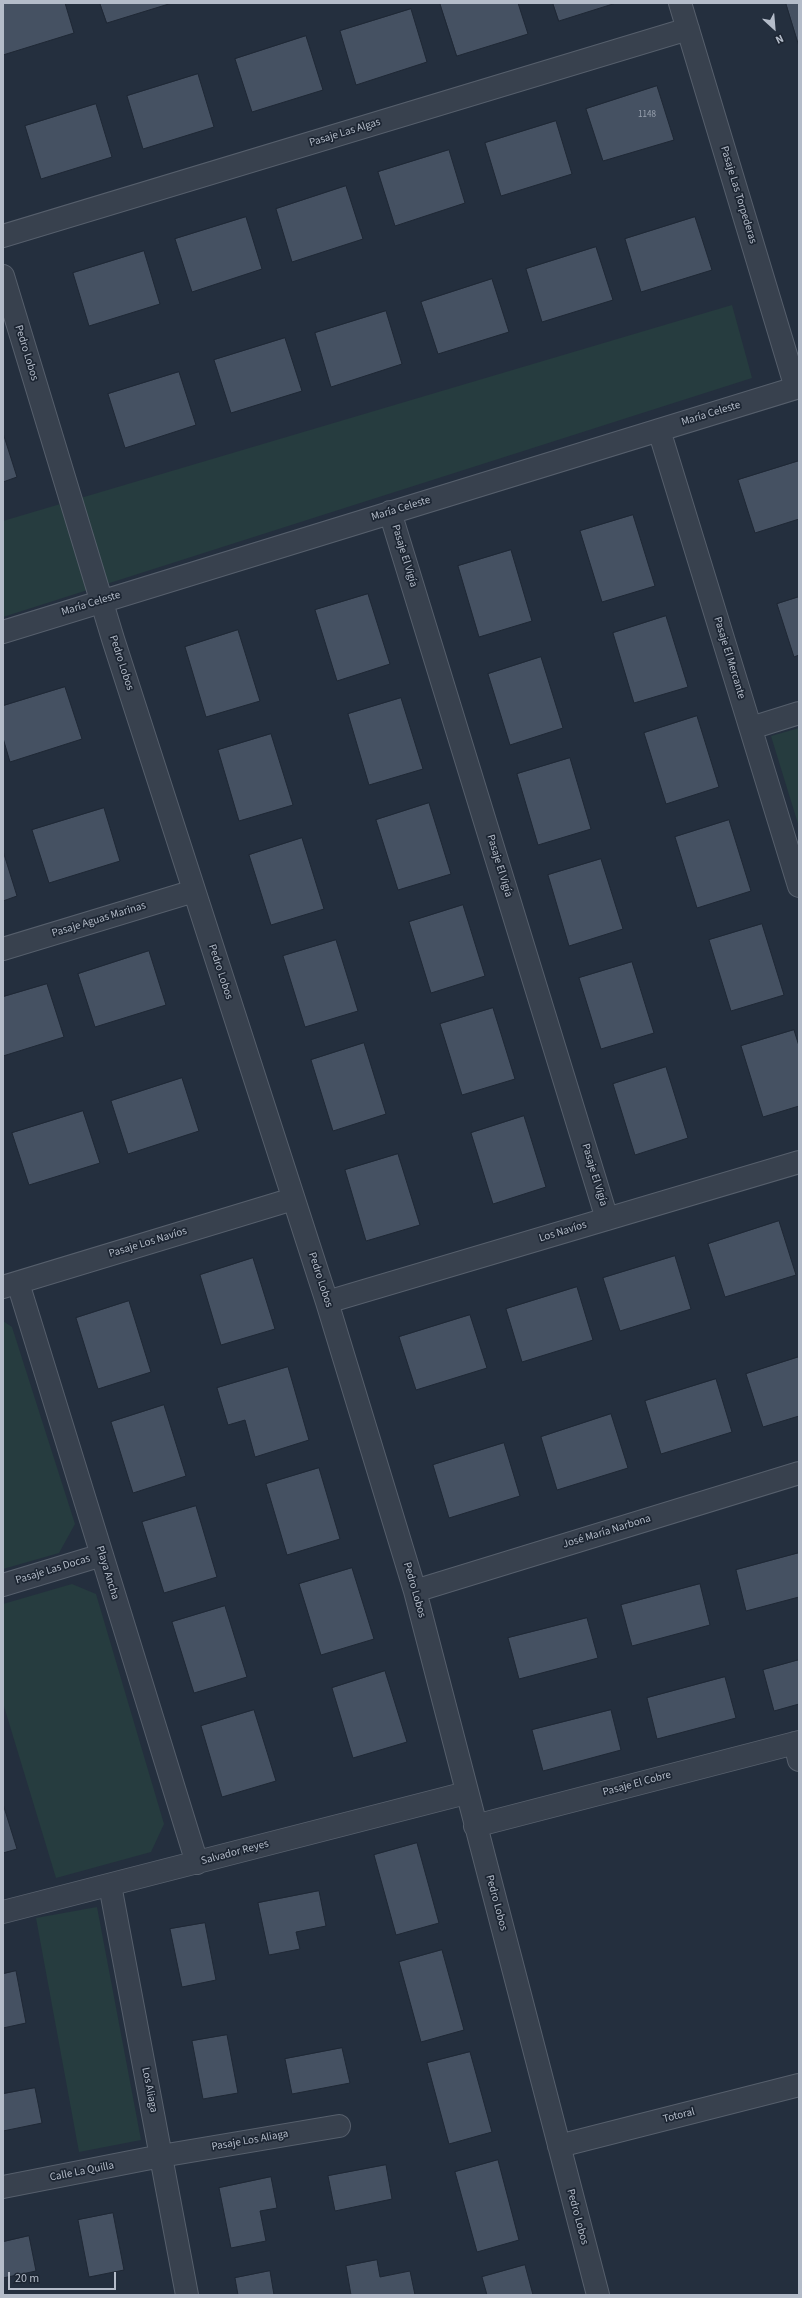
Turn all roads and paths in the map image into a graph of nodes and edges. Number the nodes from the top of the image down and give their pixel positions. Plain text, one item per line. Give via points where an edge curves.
1 (680, 3) edge
2 (688, 29) junction
3 (3, 236) edge
4 (3, 276) edge
5 (798, 388) edge
6 (659, 430) junction
7 (390, 512) junction
8 (101, 601) junction
9 (3, 632) edge
10 (799, 713) edge
11 (751, 728) junction
12 (799, 886) edge
13 (194, 891) junction
14 (3, 949) edge
15 (799, 1162) edge
16 (293, 1199) junction
17 (607, 1219) junction
18 (10, 1285) edge
19 (327, 1302) junction
20 (799, 1473) edge
21 (102, 1555) junction
22 (3, 1585) edge
23 (414, 1591) junction
24 (798, 1748) edge
25 (466, 1793) junction
26 (475, 1826) junction
27 (197, 1863) junction
28 (110, 1885) junction
29 (3, 1912) edge
30 (799, 2085) edge
31 (340, 2126) dead end
32 (559, 2146) junction
33 (161, 2156) junction
34 (3, 2187) edge
35 (187, 2295) edge
36 (598, 2295) edge

1 - 2 street, Pasaje Las Torpederas
2 - 3 street, Pasaje Las Algas
2 - 5 street, Pasaje Las Torpederas
4 - 8 street, Pedro Lobos
5 - 6 street, María Celeste
6 - 7 street, María Celeste
6 - 11 street, Pasaje El Mercante
7 - 8 street, María Celeste
7 - 17 street, Pasaje El Vigía
8 - 9 street, María Celeste
8 - 13 street, Pedro Lobos
10 - 11 street
11 - 12 street, Pasaje El Mercante
13 - 14 street, Pasaje Aguas Marinas
13 - 16 street, Pedro Lobos
15 - 17 street, Los Navíos
16 - 18 street, Pasaje Los Navíos
16 - 19 street, Pedro Lobos
17 - 19 street, Los Navíos
18 - 21 street, Playa Ancha
19 - 23 street, Pedro Lobos
20 - 23 street, José María Narbona
21 - 22 street, Pasaje Las Docas
21 - 27 street, Playa Ancha
23 - 25 street, Pedro Lobos
24 - 26 street, Pasaje El Cobre
25 - 26 street, Pedro Lobos
25 - 27 street, Salvador Reyes
26 - 32 street, Pedro Lobos
27 - 28 street, Salvador Reyes
28 - 29 street, Salvador Reyes
28 - 33 street, Los Aliaga
30 - 32 street, Totoral
31 - 33 street, Pasaje Los Aliaga
32 - 36 street, Pedro Lobos
33 - 34 street, Calle La Quilla
33 - 35 street, Los Aliaga

